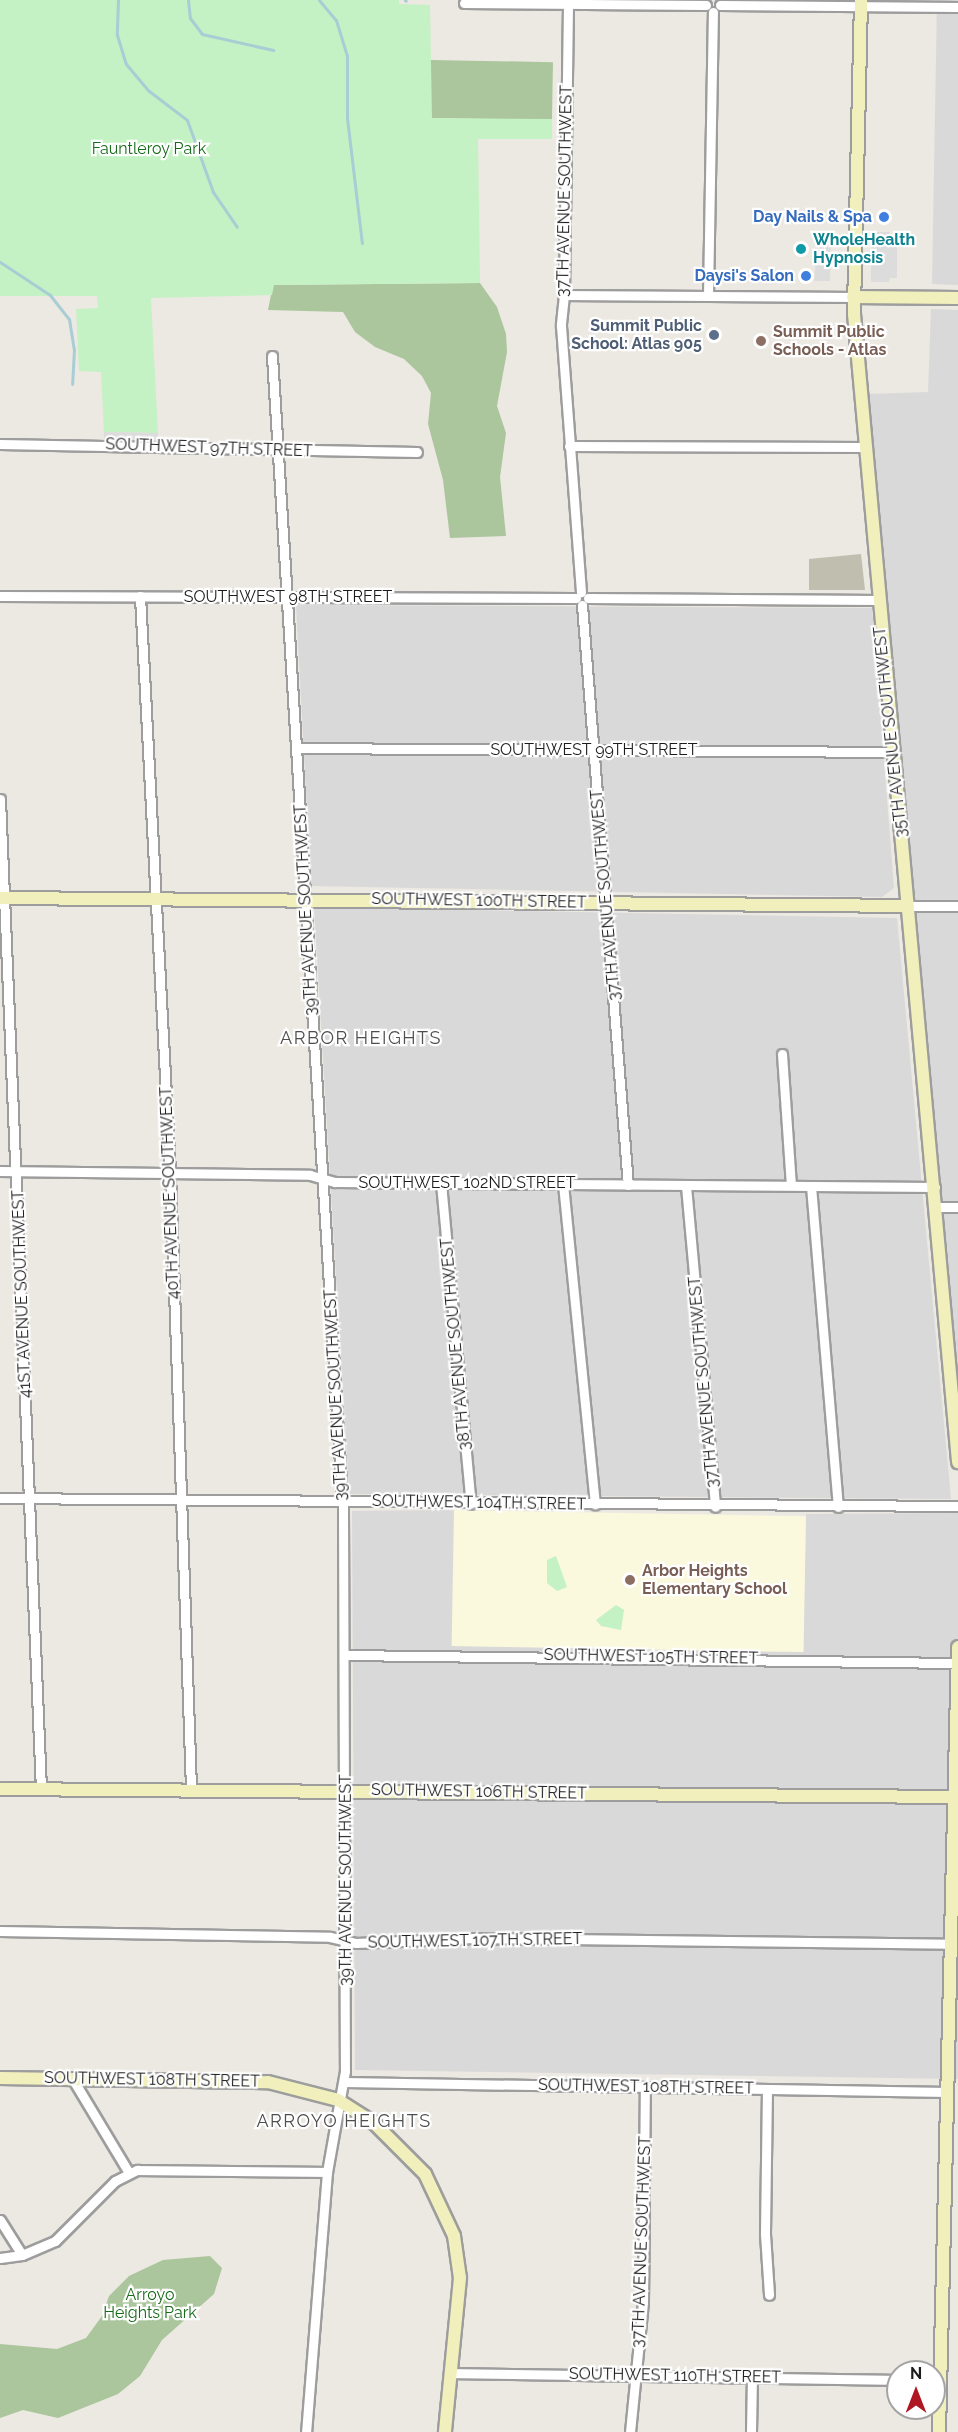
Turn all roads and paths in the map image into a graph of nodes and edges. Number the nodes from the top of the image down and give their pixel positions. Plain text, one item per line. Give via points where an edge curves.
1 (464, 3) dead end
2 (861, 3) edge
3 (713, 4) edge
4 (568, 5) junction
5 (958, 7) edge
6 (564, 295) junction
7 (708, 295) junction
8 (853, 297) junction
9 (958, 298) edge
10 (273, 356) dead end
11 (0, 444) edge
12 (569, 446) junction
13 (864, 447) junction
14 (277, 449) junction
15 (417, 452) dead end
16 (0, 596) edge
17 (140, 596) junction
18 (288, 597) junction
19 (582, 598) junction
20 (878, 600) junction
21 (296, 748) junction
22 (594, 750) junction
23 (892, 752) junction
24 (0, 799) edge
25 (3, 898) edge
26 (305, 898) junction
27 (157, 899) junction
28 (607, 903) junction
29 (908, 906) junction
30 (958, 906) edge
31 (783, 1054) dead end
32 (0, 1171) edge
33 (18, 1171) junction
34 (170, 1172) junction
35 (323, 1179) junction
36 (441, 1183) junction
37 (563, 1184) junction
38 (628, 1185) junction
39 (791, 1185) junction
40 (686, 1186) junction
41 (811, 1186) junction
42 (935, 1187) junction
43 (937, 1207) junction
44 (958, 1207) edge
45 (958, 1462) edge
46 (0, 1498) edge
47 (29, 1498) junction
48 (182, 1499) junction
49 (342, 1501) junction
50 (471, 1504) junction
51 (595, 1504) junction
52 (715, 1506) junction
53 (958, 1506) edge
54 (838, 1507) junction
55 (958, 1647) edge
56 (345, 1655) junction
57 (957, 1663) edge
58 (0, 1789) edge
59 (41, 1789) junction
60 (191, 1789) junction
61 (346, 1791) junction
62 (956, 1797) edge
63 (0, 1932) edge
64 (346, 1940) junction
65 (951, 1944) junction
66 (0, 2078) edge
67 (72, 2078) junction
68 (345, 2082) junction
69 (645, 2086) junction
70 (767, 2089) junction
71 (948, 2091) junction
72 (338, 2100) junction
73 (327, 2172) junction
74 (129, 2173) junction
75 (0, 2220) edge
76 (22, 2255) junction
77 (0, 2258) edge
78 (769, 2295) dead end
79 (938, 2360) edge
80 (452, 2373) junction
81 (637, 2375) junction
82 (752, 2377) junction
83 (886, 2380) edge
84 (306, 2432) edge
85 (445, 2432) edge
86 (630, 2432) edge
87 (751, 2432) edge

1 - 4 street
2 - 3 street
2 - 5 street
2 - 8 street, 35TH AVENUE SOUTHWEST
3 - 4 street
3 - 7 street
4 - 6 street, 37TH AVENUE SOUTHWEST
6 - 7 street
6 - 12 street, 37TH AVENUE SOUTHWEST via 561,326
7 - 8 street
8 - 9 street
8 - 13 street, 35TH AVENUE SOUTHWEST
10 - 14 street, 39TH AVENUE SOUTHWEST
11 - 14 street, SOUTHWEST 97TH STREET
12 - 13 street
12 - 19 street, 37TH AVENUE SOUTHWEST
13 - 20 street, 35TH AVENUE SOUTHWEST
14 - 15 street, SOUTHWEST 97TH STREET
14 - 18 street, 39TH AVENUE SOUTHWEST
16 - 17 street, SOUTHWEST 98TH STREET
17 - 18 street, SOUTHWEST 98TH STREET
17 - 27 street, 40TH AVENUE SOUTHWEST
18 - 19 street, SOUTHWEST 98TH STREET
18 - 21 street, 39TH AVENUE SOUTHWEST
19 - 20 street, SOUTHWEST 98TH STREET
19 - 22 street, 37TH AVENUE SOUTHWEST
20 - 23 street, 35TH AVENUE SOUTHWEST
21 - 22 street, SOUTHWEST 99TH STREET
21 - 26 street, 39TH AVENUE SOUTHWEST
22 - 23 street, SOUTHWEST 99TH STREET
22 - 28 street, 37TH AVENUE SOUTHWEST
23 - 29 street, 35TH AVENUE SOUTHWEST
24 - 25 street, 41ST AVENUE SOUTHWEST
25 - 27 street, SOUTHWEST 100TH STREET
25 - 33 street, 41ST AVENUE SOUTHWEST
26 - 27 street, SOUTHWEST 100TH STREET
26 - 28 street, SOUTHWEST 100TH STREET
26 - 35 street, 39TH AVENUE SOUTHWEST
27 - 34 street, 40TH AVENUE SOUTHWEST
28 - 29 street, SOUTHWEST 100TH STREET
28 - 38 street, 37TH AVENUE SOUTHWEST
29 - 30 street, SOUTHWEST 100TH STREET
29 - 42 street, 35TH AVENUE SOUTHWEST
31 - 39 street
32 - 33 street, SOUTHWEST 102ND STREET
33 - 34 street, SOUTHWEST 102ND STREET
33 - 47 street, 41ST AVENUE SOUTHWEST
34 - 35 street, SOUTHWEST 102ND STREET
34 - 48 street, 40TH AVENUE SOUTHWEST
35 - 36 street, SOUTHWEST 102ND STREET
35 - 49 street, 39TH AVENUE SOUTHWEST
36 - 37 street, SOUTHWEST 102ND STREET
36 - 50 street, 38TH AVENUE SOUTHWEST
37 - 38 street, SOUTHWEST 102ND STREET
37 - 51 street
38 - 40 street, SOUTHWEST 102ND STREET
39 - 40 street, SOUTHWEST 102ND STREET
39 - 41 street, SOUTHWEST 102ND STREET
40 - 52 street, 37TH AVENUE SOUTHWEST
41 - 42 street, SOUTHWEST 102ND STREET
41 - 54 street
42 - 43 street, 35TH AVENUE SOUTHWEST
43 - 44 street
43 - 45 street, 35TH AVENUE SOUTHWEST
46 - 47 street, SOUTHWEST 104TH STREET
47 - 48 street, SOUTHWEST 104TH STREET
47 - 59 street, 41ST AVENUE SOUTHWEST
48 - 49 street, SOUTHWEST 104TH STREET
48 - 60 street, 40TH AVENUE SOUTHWEST
49 - 50 street, SOUTHWEST 104TH STREET
49 - 56 street, 39TH AVENUE SOUTHWEST
50 - 51 street, SOUTHWEST 104TH STREET
51 - 52 street, SOUTHWEST 104TH STREET
52 - 54 street, SOUTHWEST 104TH STREET
53 - 54 street, SOUTHWEST 104TH STREET
55 - 57 street
56 - 57 street, SOUTHWEST 105TH STREET
56 - 61 street, 39TH AVENUE SOUTHWEST
57 - 62 street
58 - 59 street, SOUTHWEST 106TH STREET
59 - 60 street, SOUTHWEST 106TH STREET
60 - 61 street, SOUTHWEST 106TH STREET
61 - 62 street, SOUTHWEST 106TH STREET
61 - 64 street, 39TH AVENUE SOUTHWEST
62 - 65 street
63 - 64 street, SOUTHWEST 107TH STREET via 330,1936
64 - 65 street, SOUTHWEST 107TH STREET
64 - 68 street, 39TH AVENUE SOUTHWEST
65 - 71 street
66 - 67 street, SOUTHWEST 108TH STREET
67 - 72 street, SOUTHWEST 108TH STREET via 268,2082
67 - 74 street
68 - 69 street, SOUTHWEST 108TH STREET
68 - 72 street, 39TH AVENUE SOUTHWEST
69 - 70 street, SOUTHWEST 108TH STREET
69 - 81 street, 37TH AVENUE SOUTHWEST via 643,2302
70 - 71 street, SOUTHWEST 108TH STREET
70 - 78 street via 765,2234
71 - 79 street
72 - 73 street, 39TH AVENUE SOUTHWEST
72 - 80 street, SOUTHWEST 108TH STREET via 374,2123 411,2157 447,2214 459,2257 460,2278
73 - 74 street via 148,2169
73 - 84 street, 39TH AVENUE SOUTHWEST
74 - 76 street via 115,2181 65,2234
75 - 76 street
76 - 77 street
80 - 81 street, SOUTHWEST 110TH STREET
80 - 85 street, SOUTHWEST 108TH STREET
81 - 82 street, SOUTHWEST 110TH STREET
81 - 86 street, 37TH AVENUE SOUTHWEST via 631,2395
82 - 83 street, SOUTHWEST 110TH STREET
82 - 87 street

